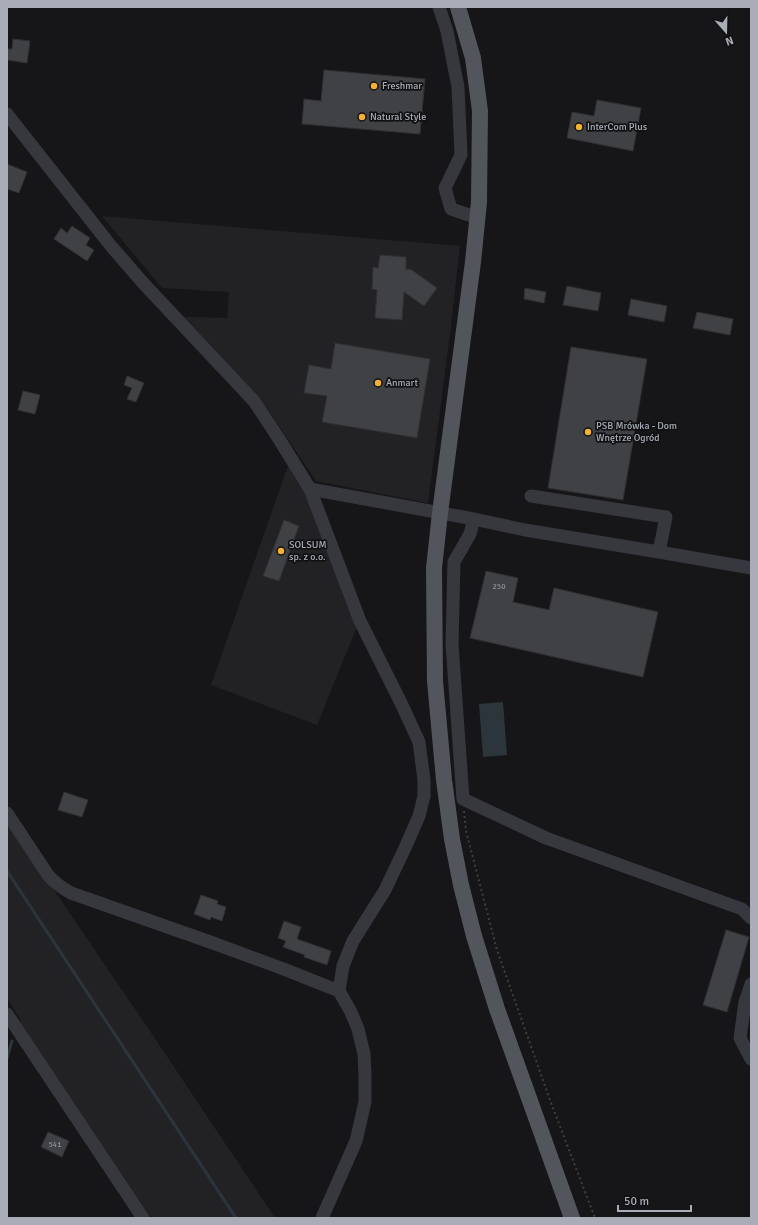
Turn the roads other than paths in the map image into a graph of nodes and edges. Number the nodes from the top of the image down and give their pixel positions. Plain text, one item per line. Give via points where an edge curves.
1 (439, 7) edge
2 (458, 7) edge
3 (7, 114) edge
4 (478, 218) junction
5 (310, 489) junction
6 (531, 496) dead end
7 (440, 513) junction
8 (474, 519) junction
9 (659, 552) junction
10 (751, 568) edge
11 (7, 813) edge
12 (751, 918) edge
13 (751, 984) edge
14 (339, 991) junction
15 (7, 1014) edge
16 (751, 1059) edge
17 (143, 1218) edge
18 (322, 1218) edge
19 (572, 1218) edge

1 - 4 street via 447,31 458,87 462,155 445,188 451,209
2 - 4 main road via 473,58 480,111
3 - 5 street via 111,246 254,401
4 - 7 main road
5 - 7 street
5 - 14 street via 360,620 419,742 424,780 424,796 419,816 385,890 353,941 343,966
6 - 9 street via 666,517
7 - 8 street
7 - 19 main road via 434,568 435,681 452,840 474,936 496,1009
8 - 9 street
8 - 12 street via 470,534 454,562 452,644 463,799 546,838 742,909
9 - 10 street
11 - 14 street via 48,875 71,893
13 - 16 street via 745,1002 740,1038
14 - 18 street via 358,1029 364,1054 365,1102 356,1141
15 - 17 street

